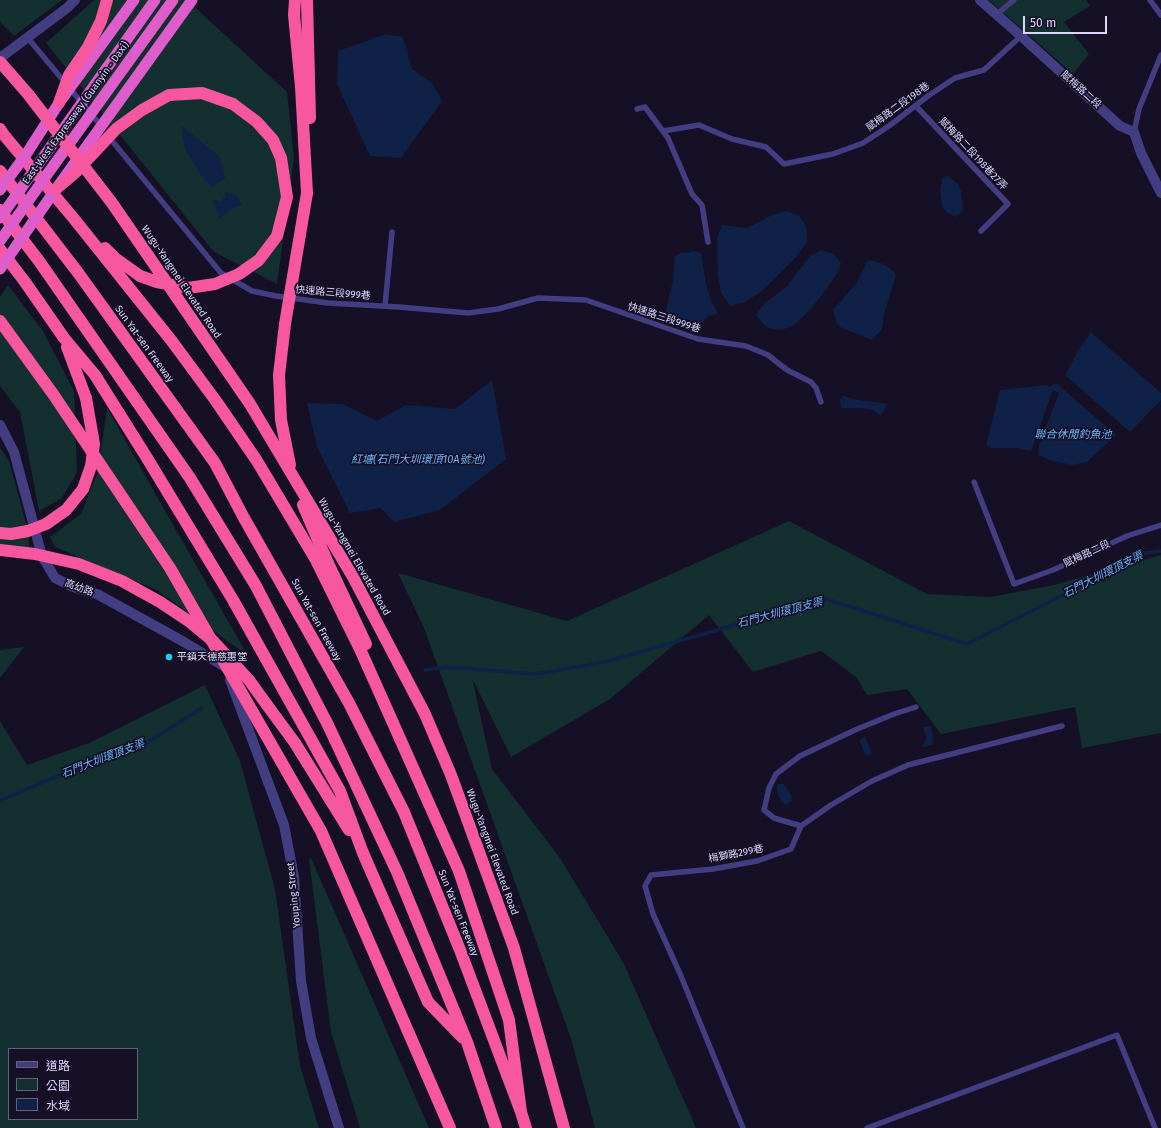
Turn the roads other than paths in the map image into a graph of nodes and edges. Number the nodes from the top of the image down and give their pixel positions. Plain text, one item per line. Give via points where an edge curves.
1 (76, 0) edge
2 (107, 0) edge
3 (134, 0) edge
4 (154, 0) edge
5 (173, 0) edge
6 (192, 0) edge
7 (295, 0) edge
8 (307, 0) edge
9 (980, 0) edge
10 (1014, 0) edge
11 (1150, 0) edge
12 (996, 14) junction
13 (1161, 15) edge
14 (1022, 36) junction
15 (27, 37) junction
16 (1161, 55) edge
17 (0, 58) edge
18 (0, 62) edge
19 (59, 103) junction
20 (916, 106) junction
21 (637, 109) dead end
22 (0, 129) edge
23 (663, 131) junction
24 (1134, 132) junction
25 (0, 170) edge
26 (56, 189) junction
27 (0, 190) edge
28 (306, 193) junction
29 (1161, 193) edge
30 (0, 210) edge
31 (0, 218) edge
32 (74, 220) junction
33 (981, 231) dead end
34 (392, 232) dead end
35 (0, 241) edge
36 (708, 242) dead end
37 (0, 249) edge
38 (0, 269) edge
39 (385, 306) junction
40 (0, 321) edge
41 (64, 338) junction
42 (821, 402) dead end
43 (0, 425) edge
44 (974, 482) dead end
45 (1161, 525) edge
46 (0, 533) edge
47 (0, 550) edge
48 (225, 668) joint
49 (916, 707) dead end
50 (1062, 726) dead end
51 (396, 730) junction
52 (801, 826) junction
53 (363, 853) junction
54 (467, 1042) junction
55 (521, 1112) junction
56 (339, 1128) edge
57 (450, 1128) edge
58 (496, 1128) edge
59 (526, 1128) edge
60 (564, 1128) edge
61 (743, 1128) edge
62 (867, 1128) edge
63 (1155, 1128) edge

1 - 15 street
2 - 19 highway, bridge via 101,21 88,47 69,75
3 - 19 highway, bridge
4 - 31 highway, East-West Expressway (Guanyin - Daxi), bridge
5 - 35 highway, East-West Expressway (Guanyin - Daxi), bridge
6 - 26 highway, bridge
7 - 28 highway
8 - 28 highway via 310,138
9 - 12 street, 賦梅路二段
10 - 12 lane
11 - 13 lane
12 - 14 street, 賦梅路二段
14 - 20 lane, 賦梅路二段198巷 via 984,70 955,78
14 - 24 street, 賦梅路二段 via 1120,126
15 - 17 street
15 - 39 lane, 快速路三段999巷 via 221,273 252,291 276,296 328,303
16 - 24 lane via 1139,109
18 - 60 highway, Wugu-Yangmei Elevated Road, bridge via 28,94 112,203 250,404 353,577 425,714 451,775 514,948
19 - 27 highway, bridge
20 - 23 lane, 賦梅路二段198巷 via 863,143 832,154 784,164 766,147 732,139 699,125
20 - 33 lane, 賦梅路二段198巷27弄 via 1008,204
21 - 23 lane via 645,107
22 - 32 highway
23 - 36 lane via 692,194 702,205
24 - 29 street via 1141,153
25 - 55 highway, Sun Yat-sen Freeway via 79,274 215,463 348,703 404,812 460,950
26 - 32 highway, bridge via 76,172 116,129 169,95 202,93 233,104 257,122 273,140 281,158 287,197 277,236 259,260 239,274 215,284 188,288 140,276 115,258 97,238
26 - 38 highway, bridge
28 - 51 highway, bridge via 279,368 281,420 288,458 299,495 367,645
30 - 54 highway via 39,261 190,478 256,586 328,724 398,872
32 - 51 highway via 203,382 257,461 316,560
34 - 39 lane
37 - 41 highway
39 - 42 lane, 快速路三段999巷 via 468,313 498,309 538,298 586,300 698,339 746,346 768,356 810,382 816,388
40 - 57 highway, bridge via 53,394 170,568 322,831
41 - 46 highway, bridge via 86,398 94,444 91,466 83,489 66,510 46,524 28,531
41 - 53 highway via 95,375 233,600 340,791
43 - 48 street, 高幼路 via 14,452 42,556 55,578 73,587 97,594
44 - 45 lane, 賦梅路二段 via 1014,584 1053,570 1127,536
47 - 53 highway, bridge via 35,554 79,564 122,581 160,602 213,641 250,680 295,743
48 - 56 street, Youping Street via 284,825 294,877 301,981 311,1038
49 - 52 lane via 855,730 800,756 776,774 769,788 764,810 774,818
50 - 52 lane via 908,765 872,781
51 - 55 highway via 459,871 509,1020
52 - 61 lane, 梅獅路299巷 via 791,849 757,861 713,869 651,875 645,886 653,914
53 - 54 highway via 428,1002
54 - 58 highway
55 - 59 highway, Sun Yat-sen Freeway
62 - 63 lane via 1117,1035

